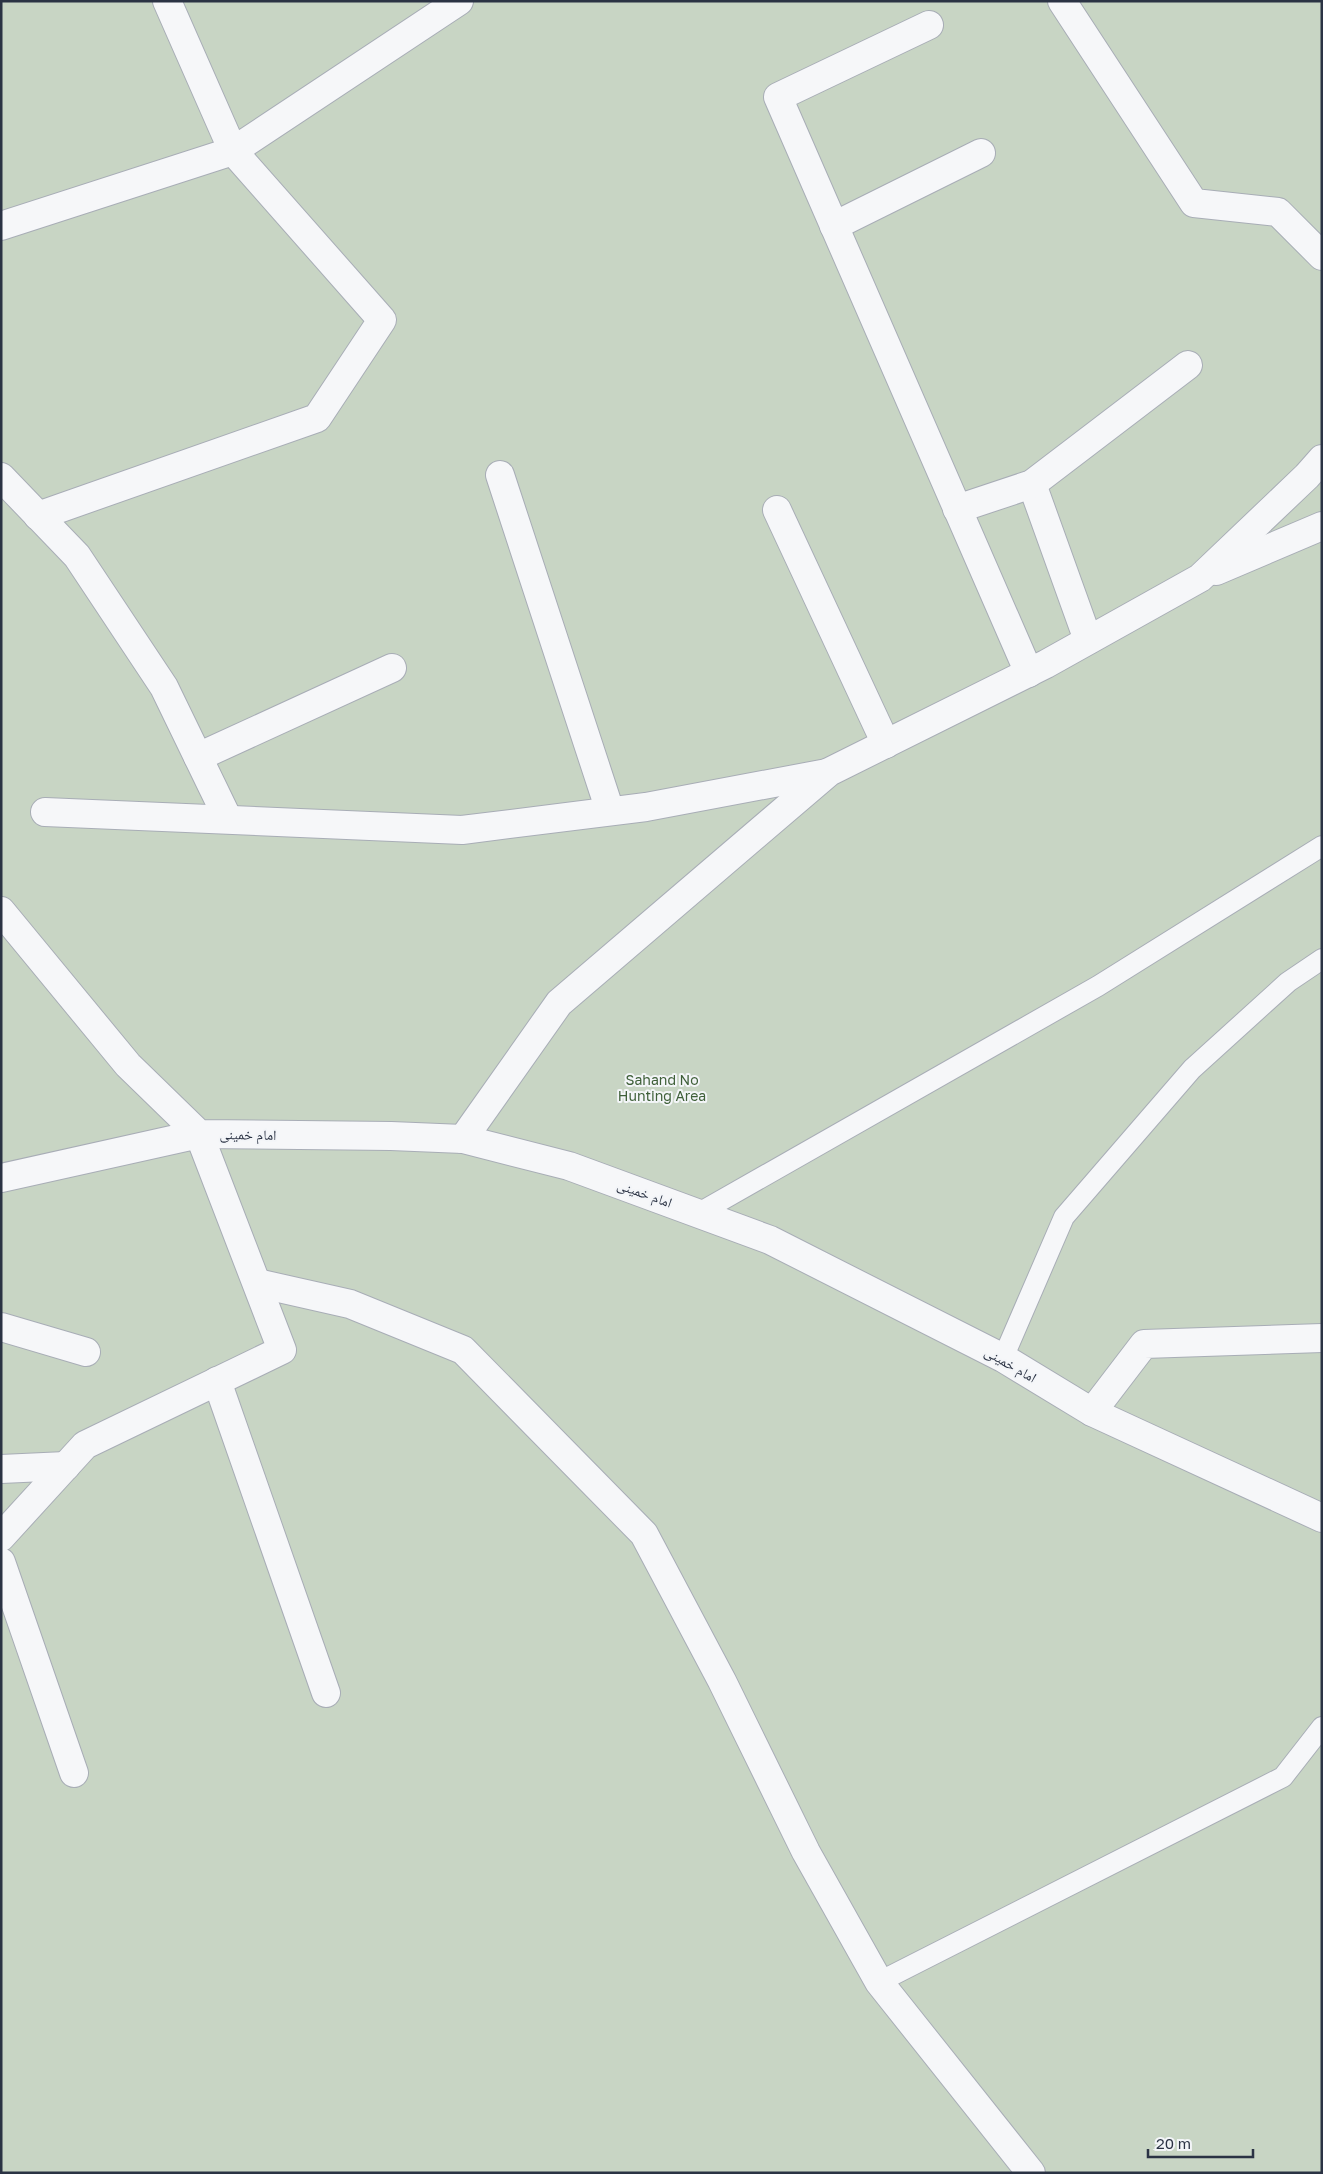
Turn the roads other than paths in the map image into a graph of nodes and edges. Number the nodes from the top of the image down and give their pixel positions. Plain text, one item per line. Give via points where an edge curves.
1 (167, 1) edge
2 (459, 1) edge
3 (1062, 1) edge
4 (929, 25) dead end
5 (233, 151) junction
6 (980, 153) dead end
7 (1, 226) edge
8 (834, 226) junction
9 (1322, 256) edge
10 (1188, 365) dead end
11 (1322, 459) edge
12 (500, 475) dead end
13 (1, 477) edge
14 (1032, 484) junction
15 (957, 509) junction
16 (777, 510) dead end
17 (38, 516) junction
18 (1322, 526) edge
19 (1200, 578) junction
20 (1088, 640) junction
21 (392, 668) dead end
22 (1029, 673) junction
23 (886, 744) junction
24 (198, 757) junction
25 (829, 772) junction
26 (610, 811) junction
27 (45, 812) dead end
28 (228, 819) junction
29 (1322, 846) edge
30 (1, 911) edge
31 (1322, 959) edge
32 (199, 1134) junction
33 (463, 1139) junction
34 (1, 1178) edge
35 (699, 1213) junction
36 (257, 1283) junction
37 (1, 1327) edge
38 (1322, 1338) edge
39 (86, 1352) dead end
40 (1003, 1358) junction
41 (217, 1381) junction
42 (1092, 1412) junction
43 (66, 1466) junction
44 (1, 1469) edge
45 (1322, 1518) edge
46 (1, 1538) edge
47 (1, 1562) edge
48 (326, 1693) dead end
49 (1322, 1726) edge
50 (74, 1773) dead end
51 (879, 1982) junction
52 (1031, 2173) edge

1 - 5 street
2 - 5 street
3 - 9 street via 1194,203 1278,212
4 - 8 street via 778,97
5 - 7 street
5 - 17 street via 382,320 317,418
6 - 8 street
8 - 15 street
10 - 14 street
11 - 19 street
12 - 26 street
13 - 17 street
14 - 15 street
14 - 20 street
15 - 22 street
16 - 23 street
17 - 24 street via 77,556 159,678
18 - 19 street
19 - 20 street
20 - 22 street
21 - 24 street
22 - 23 street
23 - 25 street
24 - 28 street
25 - 26 street
25 - 33 street via 559,1003
26 - 28 street via 462,830
27 - 28 street
29 - 35 lane via 1098,986
30 - 32 street, امام خمینی via 128,1065
31 - 40 lane via 1288,982 1192,1069 1064,1217
32 - 33 street, امام خمینی
32 - 34 street
32 - 36 street
33 - 35 street, امام خمینی via 569,1166
35 - 40 street, امام خمینی via 770,1240
36 - 41 street via 282,1350
36 - 51 street via 350,1304 463,1350 644,1534 722,1681 806,1852
37 - 39 street
38 - 42 street via 1144,1344
40 - 42 street, امام خمینی
41 - 43 street via 85,1445
41 - 48 street
42 - 45 street, امام خمینی
43 - 44 street
43 - 46 street
47 - 50 street
49 - 51 lane via 1283,1777
51 - 52 street

